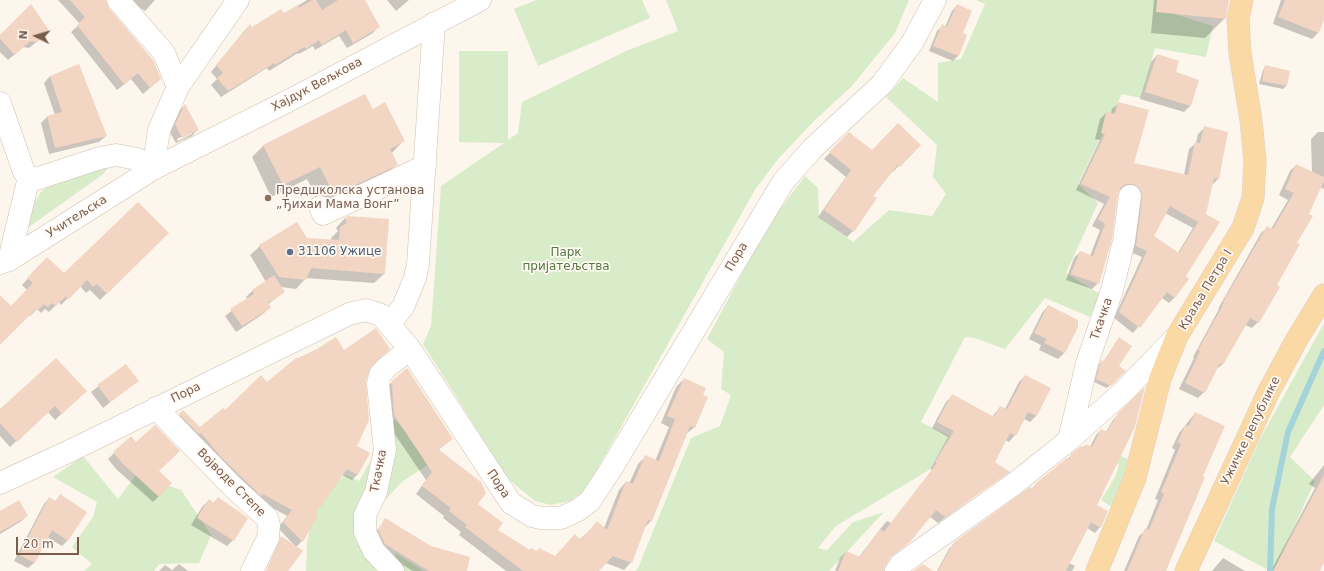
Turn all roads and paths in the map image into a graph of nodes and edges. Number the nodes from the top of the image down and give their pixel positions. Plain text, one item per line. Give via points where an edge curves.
1 (118, 0) edge
2 (238, 0) edge
3 (480, 0) edge
4 (935, 0) edge
5 (1242, 0) edge
6 (434, 23) junction
7 (178, 87) junction
8 (0, 102) edge
9 (425, 166) junction
10 (153, 168) junction
11 (29, 177) junction
12 (1130, 196) dead end
13 (320, 207) dead end
14 (5, 261) edge
15 (1324, 296) edge
16 (390, 323) junction
17 (1177, 336) junction
18 (410, 349) junction
19 (156, 408) junction
20 (1069, 440) junction
21 (0, 483) edge
22 (252, 571) edge
23 (393, 571) edge
24 (896, 571) edge
25 (1097, 571) edge
26 (1186, 571) edge

1 - 7 street via 164,53
2 - 7 street
3 - 6 street, Хајдук Вељкова
4 - 18 street, Пора via 912,43 882,84 813,148 782,182 611,469 590,501 578,510 561,518 541,518 532,516 511,503
5 - 17 main road, Краља Петра I via 1238,19 1240,53 1255,161 1253,198 1244,228
6 - 9 street
6 - 10 street, Хајдук Вељкова via 292,99
7 - 10 street via 160,130
8 - 11 street via 24,172
9 - 13 street via 323,214
9 - 16 street via 420,251 415,278 403,307
10 - 11 street via 137,159 116,155 36,179
10 - 14 street, Учитељска
11 - 14 street
12 - 20 street, Ткачка via 1124,241 1114,283 1087,363
15 - 26 main road, Ужичке републике via 1268,393
16 - 18 street, Пора
16 - 19 street, Пора via 376,312 360,310
17 - 20 street via 1124,391
17 - 25 main road, Краља Петра I via 1160,379 1135,478
18 - 23 street, Ткачка via 380,375 378,384 385,450 376,492 365,515 365,532 374,552
19 - 21 street, Пора
19 - 22 street, Војводе Степе via 267,518 268,538
20 - 24 street via 1014,484 901,564

